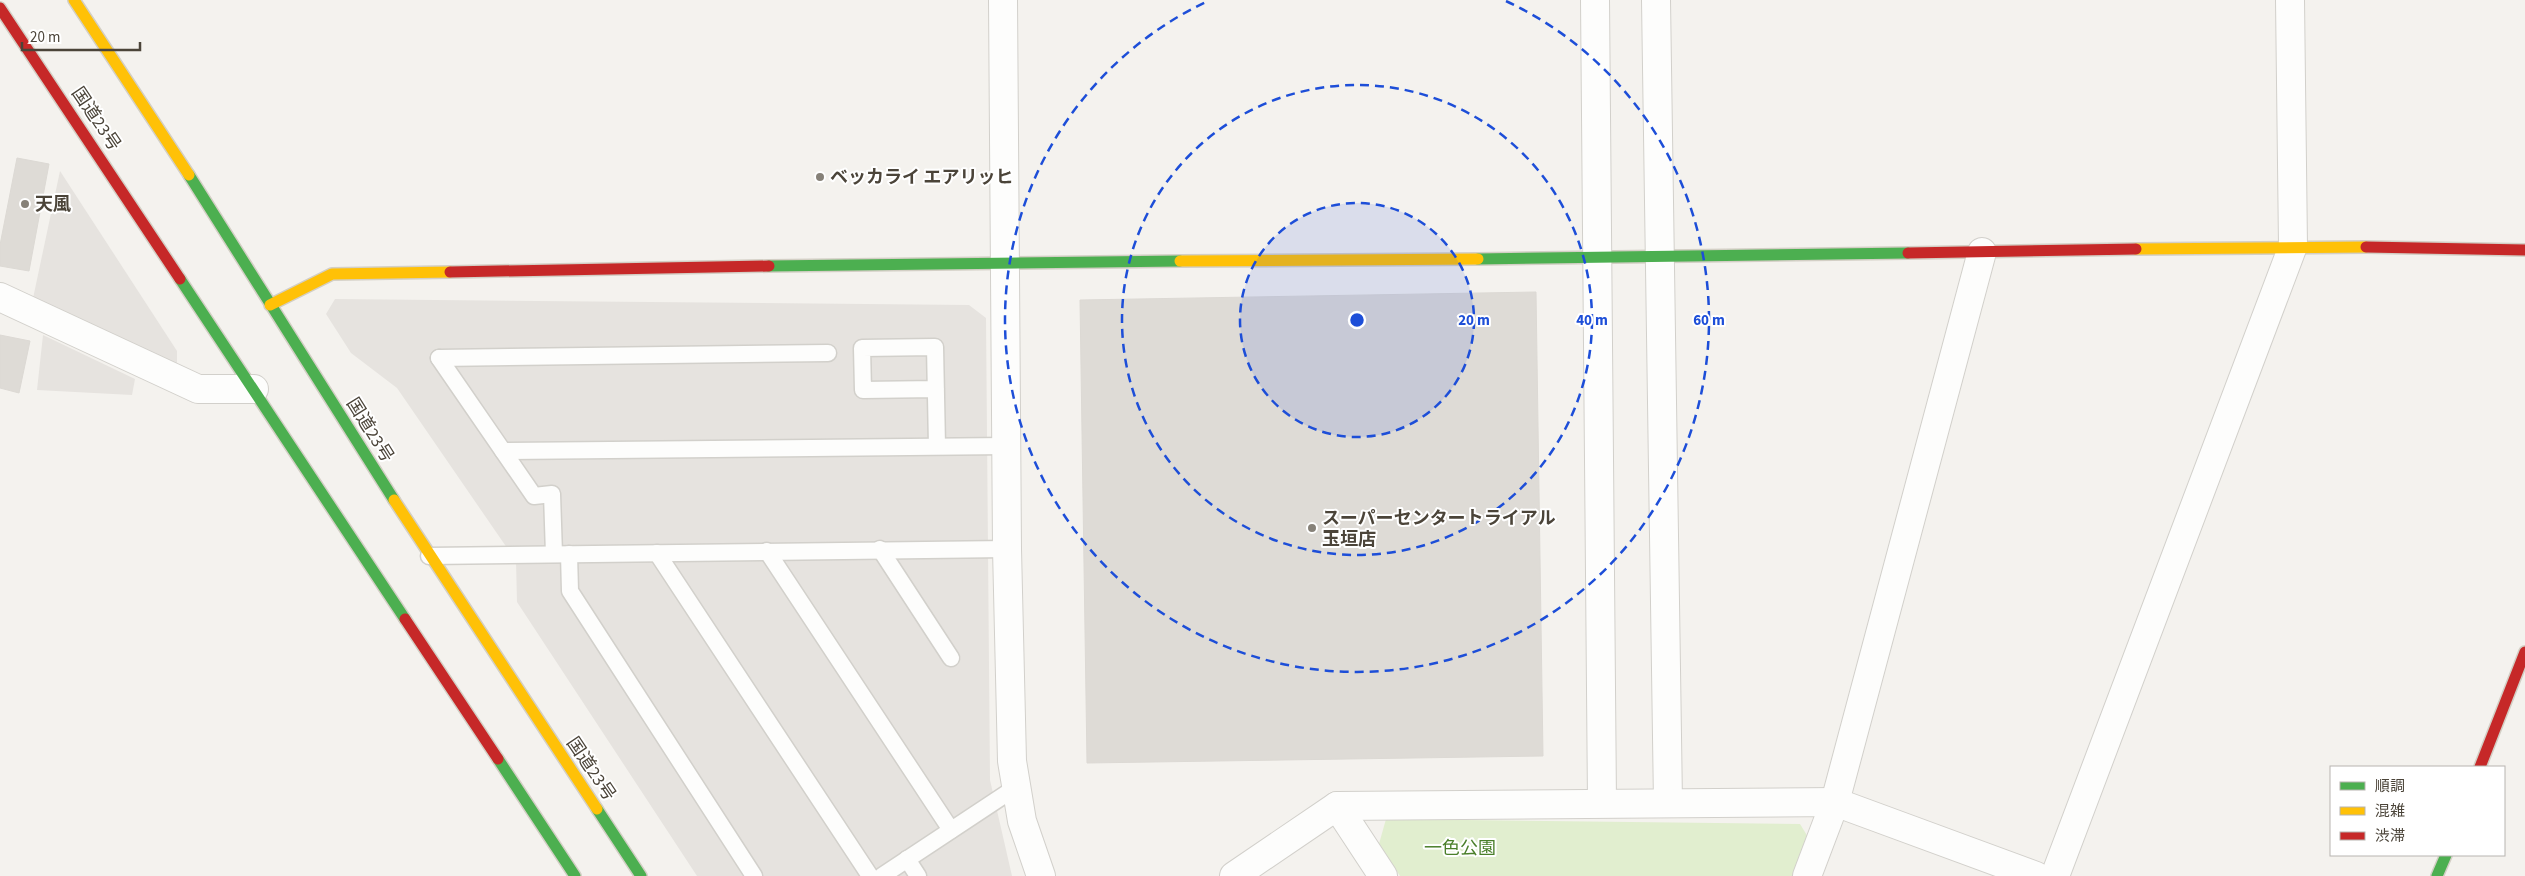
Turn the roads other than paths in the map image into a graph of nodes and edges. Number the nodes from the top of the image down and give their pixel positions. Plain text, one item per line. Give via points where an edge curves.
1 (74, 0) edge
2 (1003, 0) edge
3 (1595, 0) edge
4 (1656, 0) edge
5 (2290, 0) edge
6 (0, 8) edge
7 (2293, 246) junction
8 (2525, 250) edge
9 (1982, 252) junction
10 (1661, 257) junction
11 (1597, 258) junction
12 (1005, 262) junction
13 (0, 297) edge
14 (270, 305) junction
15 (828, 353) dead end
16 (254, 389) junction
17 (936, 389) junction
18 (937, 446) junction
19 (1006, 446) junction
20 (503, 451) junction
21 (880, 549) junction
22 (1007, 549) junction
23 (766, 551) junction
24 (657, 552) junction
25 (561, 554) junction
26 (429, 556) junction
27 (2525, 652) edge
28 (952, 658) dead end
29 (2480, 766) edge
30 (1015, 788) junction
31 (1835, 802) junction
32 (1602, 803) junction
33 (1668, 804) junction
34 (1337, 806) junction
35 (951, 830) junction
36 (2446, 856) edge
37 (908, 859) junction
38 (575, 876) edge
39 (641, 876) edge
40 (754, 876) edge
41 (870, 876) edge
42 (882, 876) edge
43 (918, 876) edge
44 (1041, 876) edge
45 (1234, 876) edge
46 (1383, 876) edge
47 (1807, 876) edge
48 (2036, 876) edge
49 (2054, 876) edge
50 (2438, 876) edge

1 - 14 main road, 国道23号 via 169,143
2 - 12 street
3 - 11 street
4 - 10 street
5 - 7 street
6 - 16 main road, 国道23号
7 - 8 main road
7 - 9 main road
7 - 49 street
9 - 10 main road
9 - 31 street
10 - 11 main road
10 - 33 street
11 - 12 main road
11 - 32 street
12 - 14 main road via 332,274
12 - 19 street
13 - 16 street via 198,389
14 - 26 main road, 国道23号
15 - 20 lane via 439,358
16 - 38 main road, 国道23号
17 - 17 lane via 935,347 862,348 863,390
17 - 18 lane
18 - 19 lane
18 - 20 lane
19 - 22 street
20 - 25 lane via 534,496 552,494
21 - 22 lane
21 - 23 lane
21 - 28 lane
22 - 30 street
23 - 24 lane
23 - 35 lane
24 - 25 lane
24 - 41 lane
25 - 26 lane
25 - 40 lane via 570,591
26 - 39 main road, 国道23号
27 - 29 main road
30 - 35 lane
30 - 44 street via 1022,821
31 - 33 street
31 - 47 street
31 - 48 street
32 - 33 street
32 - 34 street
34 - 45 street
34 - 46 street
35 - 37 lane
36 - 50 main road
37 - 42 lane
37 - 43 lane

